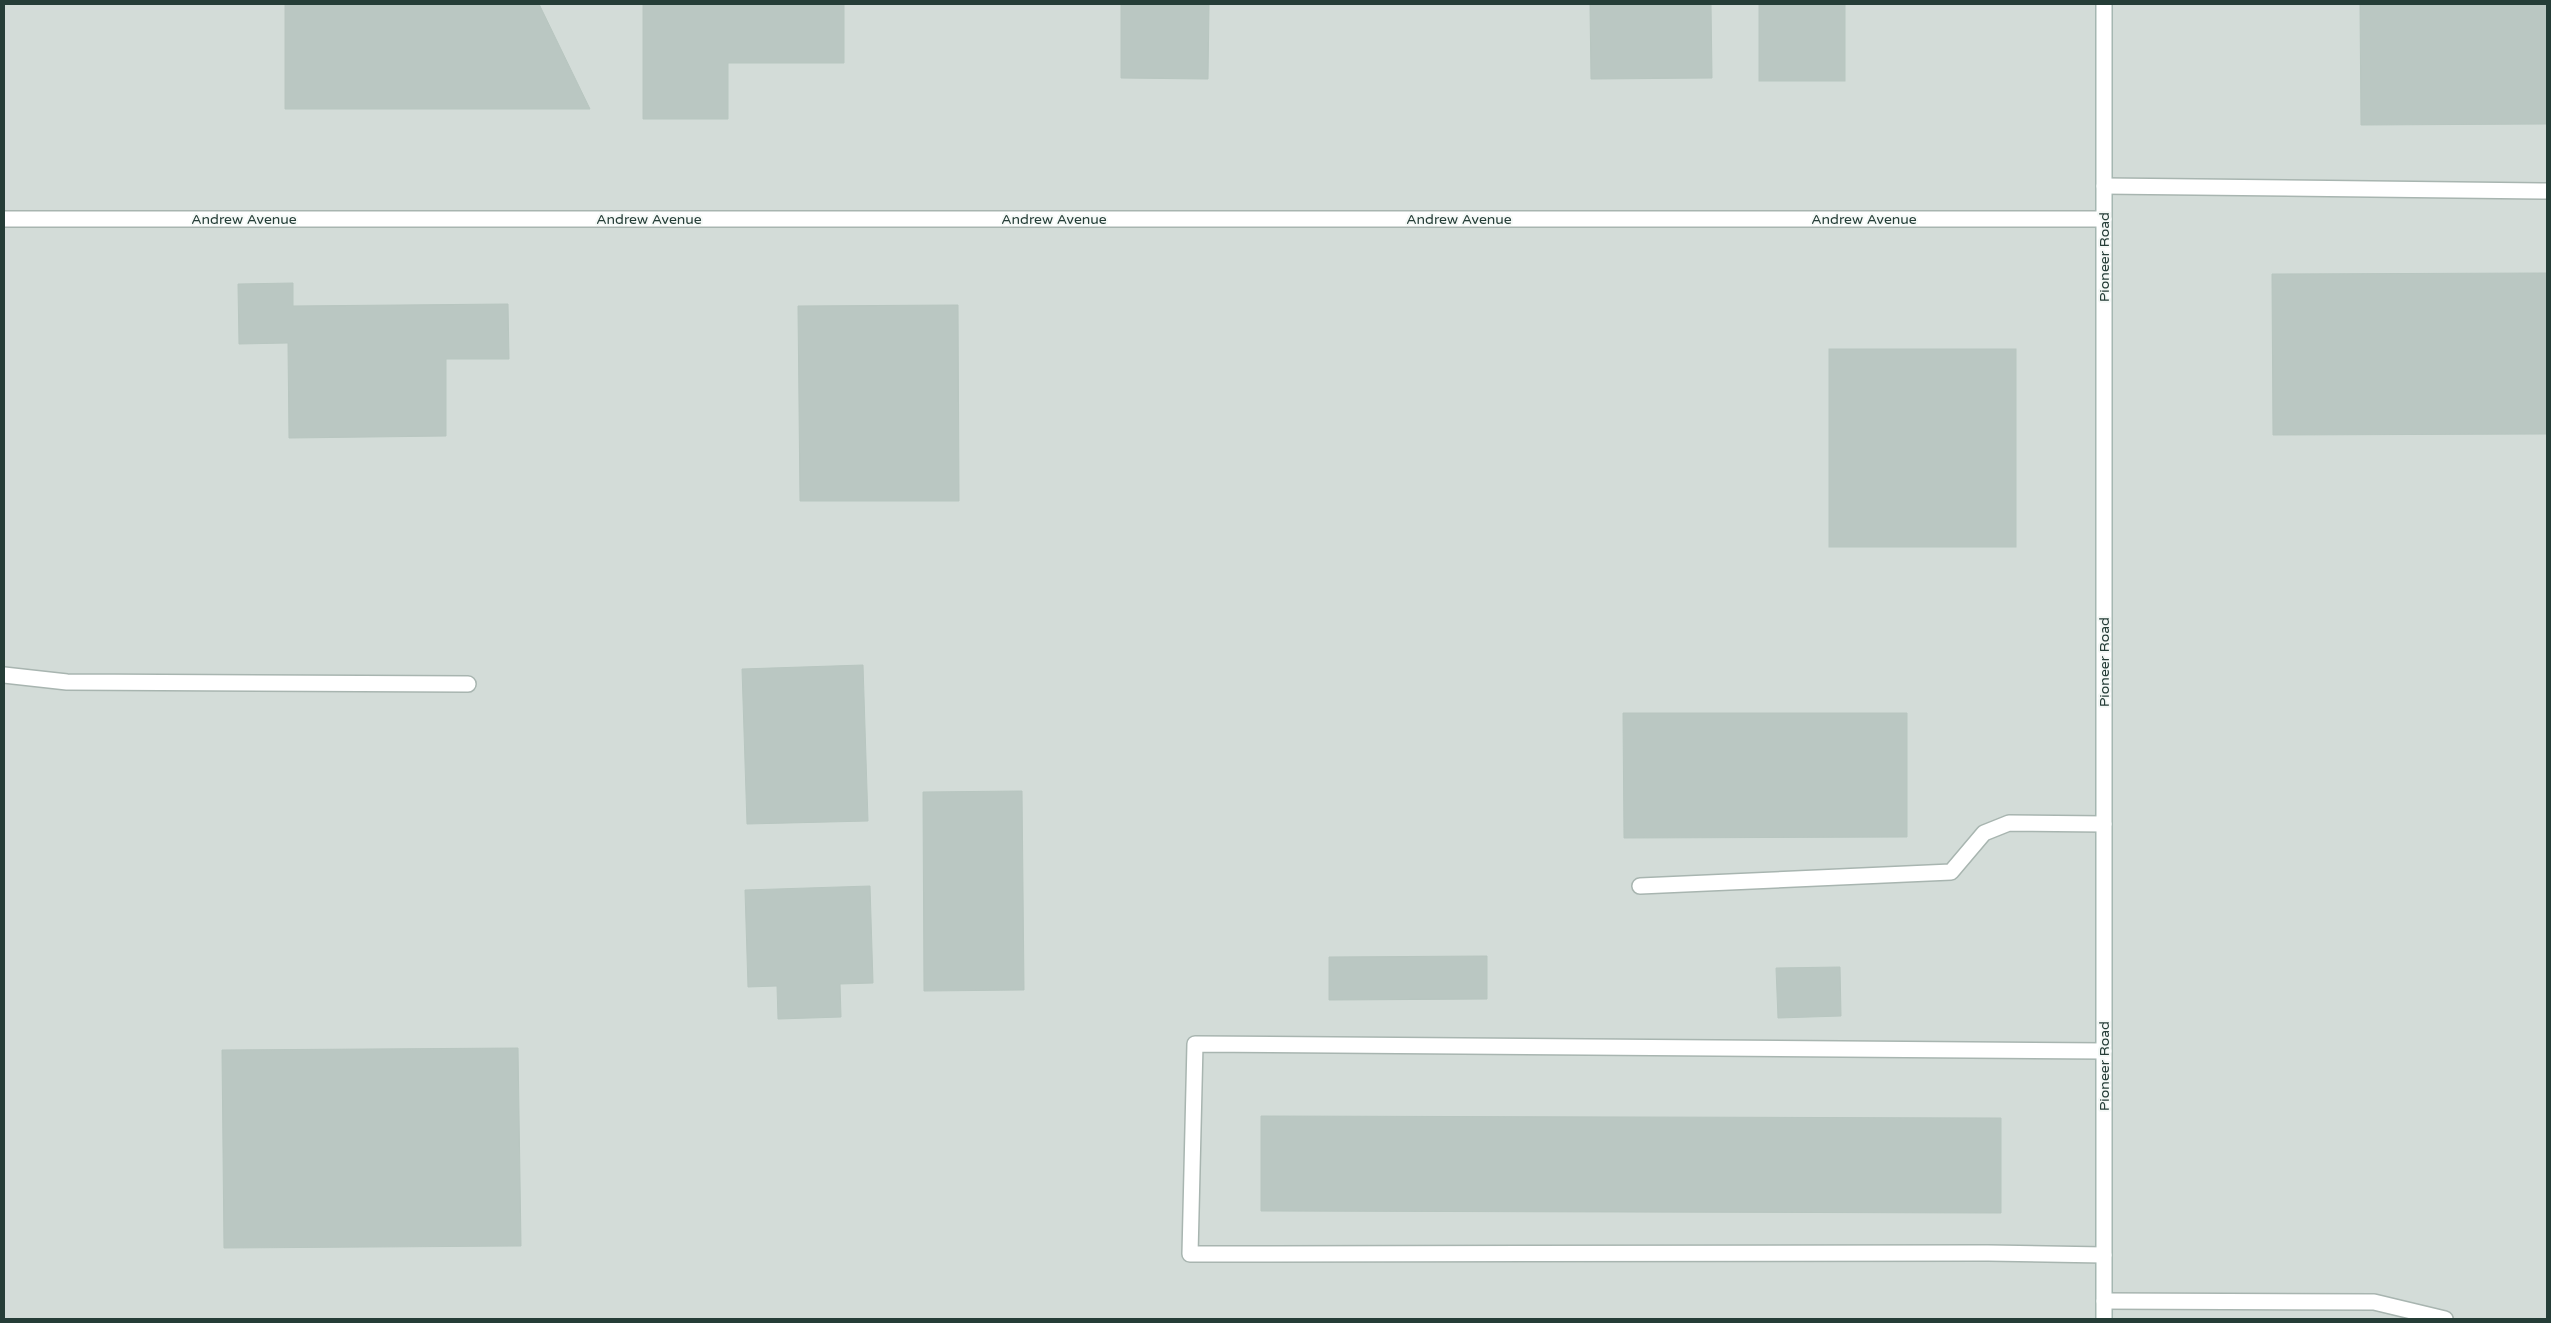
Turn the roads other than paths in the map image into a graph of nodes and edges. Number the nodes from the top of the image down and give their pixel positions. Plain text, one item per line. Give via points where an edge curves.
1 (2104, 4) edge
2 (2104, 186) junction
3 (2547, 191) edge
4 (4, 219) edge
5 (2104, 219) junction
6 (4, 675) edge
7 (468, 684) dead end
8 (2104, 824) junction
9 (1640, 886) dead end
10 (2104, 1051) junction
11 (2104, 1255) junction
12 (2104, 1301) junction
13 (2104, 1319) edge
14 (2445, 1319) edge

1 - 2 street, Pioneer Road
2 - 3 street
2 - 5 street, Pioneer Road
4 - 5 street, Andrew Avenue
5 - 8 street, Pioneer Road
6 - 7 street via 67,682
8 - 9 street via 2009,823 1984,833 1951,872
8 - 10 street, Pioneer Road
10 - 11 street, Pioneer Road
10 - 11 street via 1195,1044 1190,1254
11 - 12 street, Pioneer Road
12 - 13 street, Pioneer Road
12 - 14 street via 2374,1302

